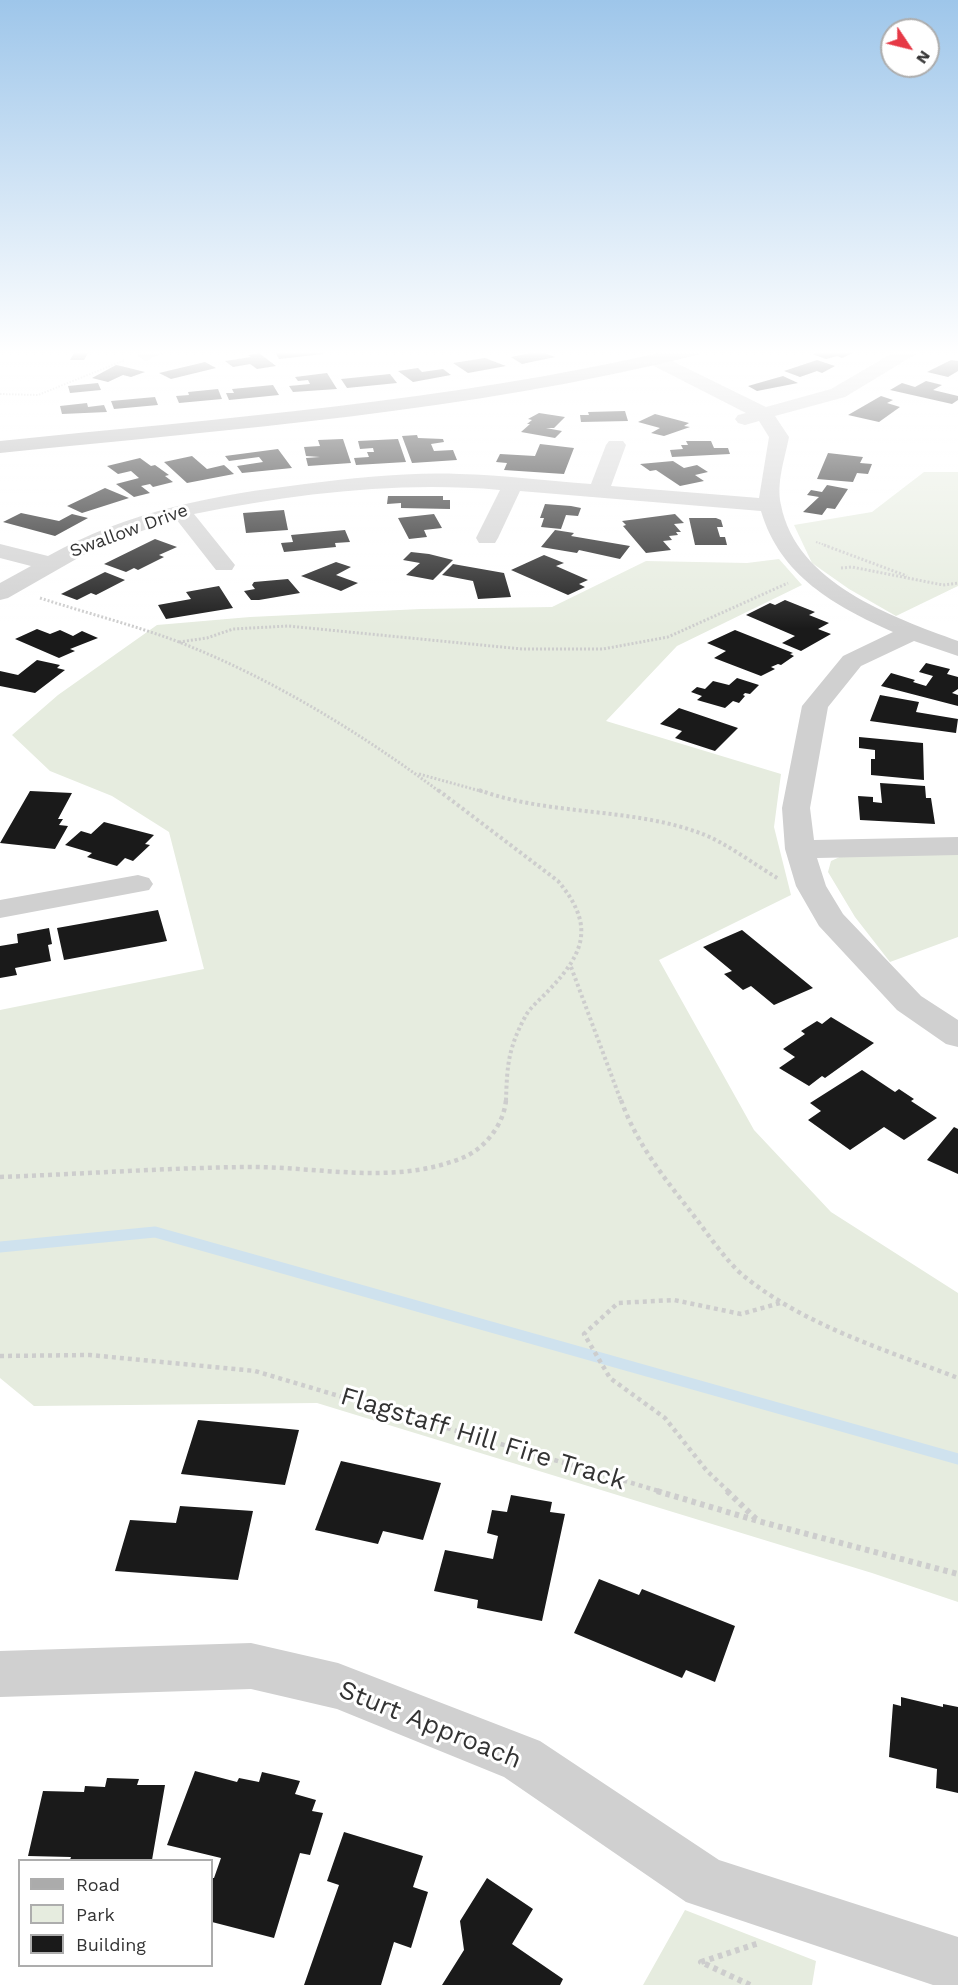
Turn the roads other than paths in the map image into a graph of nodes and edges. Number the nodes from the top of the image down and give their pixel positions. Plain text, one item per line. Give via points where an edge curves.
1 (31, 444) edge
2 (765, 444) edge
3 (778, 444) edge
4 (616, 445) dead end
5 (0, 447) edge
6 (776, 460) junction
7 (513, 485) junction
8 (599, 491) junction
9 (769, 505) junction
10 (180, 510) junction
11 (487, 538) dead end
12 (0, 551) edge
13 (48, 563) junction
14 (224, 565) dead end
15 (4, 590) edge
16 (911, 633) junction
17 (958, 649) edge
18 (958, 846) edge
19 (800, 849) junction
20 (138, 884) dead end
21 (0, 909) edge
22 (958, 1036) edge
23 (0, 1674) edge
24 (958, 1965) edge

1 - 5 main road
2 - 6 street
3 - 6 street
4 - 8 street
6 - 9 street
7 - 8 street, Swallow Drive
7 - 10 street, Swallow Drive via 460,480 385,481 236,499
7 - 11 street
8 - 9 street, Swallow Drive
9 - 16 street via 792,557 812,576 852,603
10 - 13 street, Swallow Drive via 91,541
10 - 14 street
12 - 13 street
13 - 15 street, Swallow Drive
16 - 17 street
16 - 19 street via 852,661 815,706 796,808
18 - 19 street
19 - 22 street via 811,886 830,919 909,1003
20 - 21 street
23 - 24 street, Sturt Approach via 251,1666 338,1686 522,1759 705,1883

